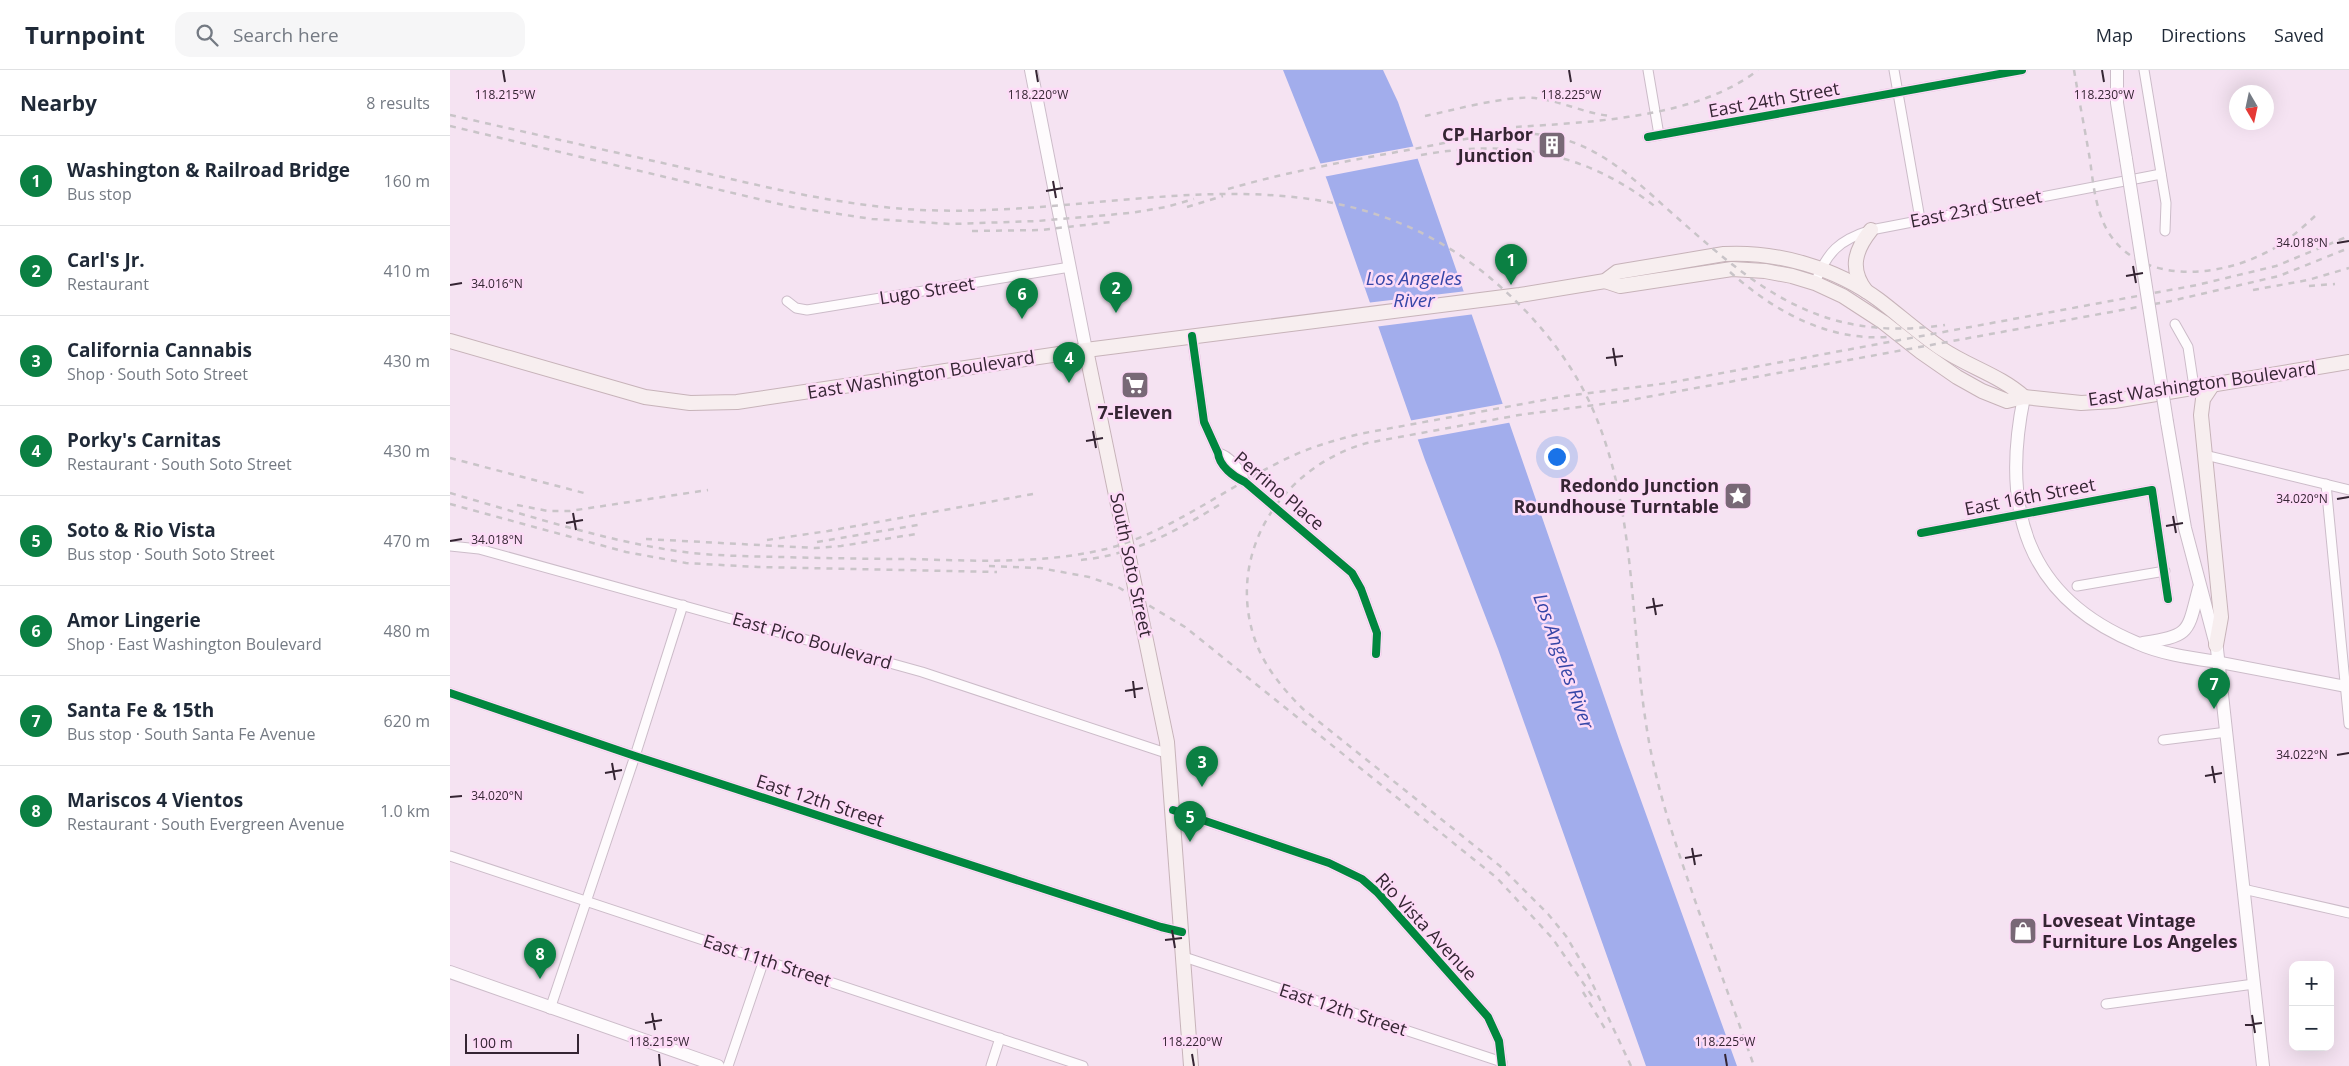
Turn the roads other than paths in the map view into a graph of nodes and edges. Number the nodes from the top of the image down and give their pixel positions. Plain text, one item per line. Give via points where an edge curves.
1 (1032, 70) edge
2 (1648, 70) edge
3 (1894, 70) edge
4 (2022, 70) edge
5 (2117, 70) edge
6 (2144, 70) edge
7 (1898, 93) junction
8 (1659, 135) junction
9 (1648, 137) dead end
10 (2161, 174) junction
11 (1920, 219) junction
12 (1871, 230) junction
13 (2165, 231) dead end
14 (1070, 267) junction
15 (1818, 276) junction
16 (1866, 292) junction
17 (788, 301) dead end
18 (2175, 324) dead end
19 (1192, 336) junction
20 (450, 341) edge
21 (1086, 350) junction
22 (2349, 362) edge
23 (2213, 384) junction
24 (2194, 387) junction
25 (2024, 397) junction
26 (2205, 455) junction
27 (2326, 484) junction
28 (2349, 490) edge
29 (2019, 514) junction
30 (1921, 533) dead end
31 (450, 546) edge
32 (2165, 571) junction
33 (2077, 586) dead end
34 (2200, 586) junction
35 (2168, 599) dead end
36 (683, 605) junction
37 (2138, 644) junction
38 (2216, 645) junction
39 (1376, 654) dead end
40 (2218, 662) junction
41 (2347, 686) edge
42 (450, 693) edge
43 (2349, 724) edge
44 (2227, 732) junction
45 (2163, 740) dead end
46 (1169, 754) junction
47 (635, 756) junction
48 (1173, 810) junction
49 (450, 856) edge
50 (2242, 889) junction
51 (585, 900) junction
52 (2349, 913) edge
53 (1182, 932) junction
54 (1184, 957) junction
55 (764, 960) junction
56 (450, 972) edge
57 (2254, 984) junction
58 (2106, 1004) dead end
59 (550, 1008) junction
60 (1000, 1038) junction
61 (1502, 1064) edge
62 (718, 1066) edge
63 (728, 1066) edge
64 (991, 1066) edge
65 (1083, 1066) edge
66 (1191, 1066) edge
67 (2263, 1066) edge

1 - 14 main road, South Soto Street
2 - 8 street
3 - 7 street
4 - 7 street, East 24th Street
5 - 34 main road, bridge via 2118,109 2167,422 2185,528
6 - 10 street
7 - 8 street, East 24th Street
7 - 11 street
8 - 9 street, East 24th Street
10 - 11 street, East 23rd Street
10 - 13 street via 2166,204
11 - 12 street, East 23rd Street
12 - 15 street, East 23rd Street via 1847,239 1832,250
12 - 16 main road via 1858,248 1855,259 1857,277
14 - 17 street, Lugo Street via 807,310 796,308
14 - 21 main road, South Soto Street
15 - 16 main road, East Washington Boulevard
15 - 19 main road, East Washington Boulevard via 1732,269 1620,286 1605,281
15 - 25 main road, East Washington Boulevard via 1935,363 1982,391 2008,402
16 - 25 main road, East Washington Boulevard via 1942,349 2011,385
18 - 24 street via 2188,347
19 - 21 main road, East Washington Boulevard
19 - 39 street, Perrino Place via 1205,427 1218,453 1243,473 1245,482 1352,573 1362,589 1377,633
20 - 21 main road, East Washington Boulevard via 625,393 705,403 767,398
21 - 46 main road, South Soto Street
22 - 23 main road, East Washington Boulevard
23 - 24 main road, East Washington Boulevard
23 - 26 main road via 2201,407
24 - 25 main road, East Washington Boulevard via 2081,403
25 - 29 main road via 2016,475
26 - 27 street
26 - 38 main road via 2221,617
27 - 28 street
27 - 41 street
29 - 30 street, East 16th Street
29 - 32 street, East 16th Street via 2144,490 2154,491
29 - 37 main road via 2035,556 2061,592 2094,620
31 - 36 street, East Pico Boulevard via 478,549
32 - 33 street
32 - 35 street
34 - 37 main road via 2186,631 2174,638
34 - 38 main road
36 - 46 street, East Pico Boulevard via 922,672
36 - 47 street
37 - 40 main road
38 - 40 main road
40 - 41 street
40 - 44 main road
41 - 43 street
42 - 47 street, East 12th Street
44 - 45 street
44 - 50 main road
46 - 48 main road, South Soto Street
47 - 51 street
47 - 53 street, East 12th Street
48 - 53 main road, South Soto Street
48 - 61 street, Rio Vista Avenue via 1329,864 1362,879 1488,1017 1499,1041
49 - 51 street, East 11th Street
50 - 52 street
50 - 57 main road
51 - 55 street, East 11th Street
51 - 59 street
53 - 54 main road, South Soto Street
54 - 61 street, East 12th Street
54 - 66 main road, South Soto Street
55 - 60 street, East 11th Street
55 - 63 street
56 - 59 main road
57 - 58 street
57 - 67 main road
59 - 62 main road
60 - 64 street
60 - 65 street, East 11th Street

